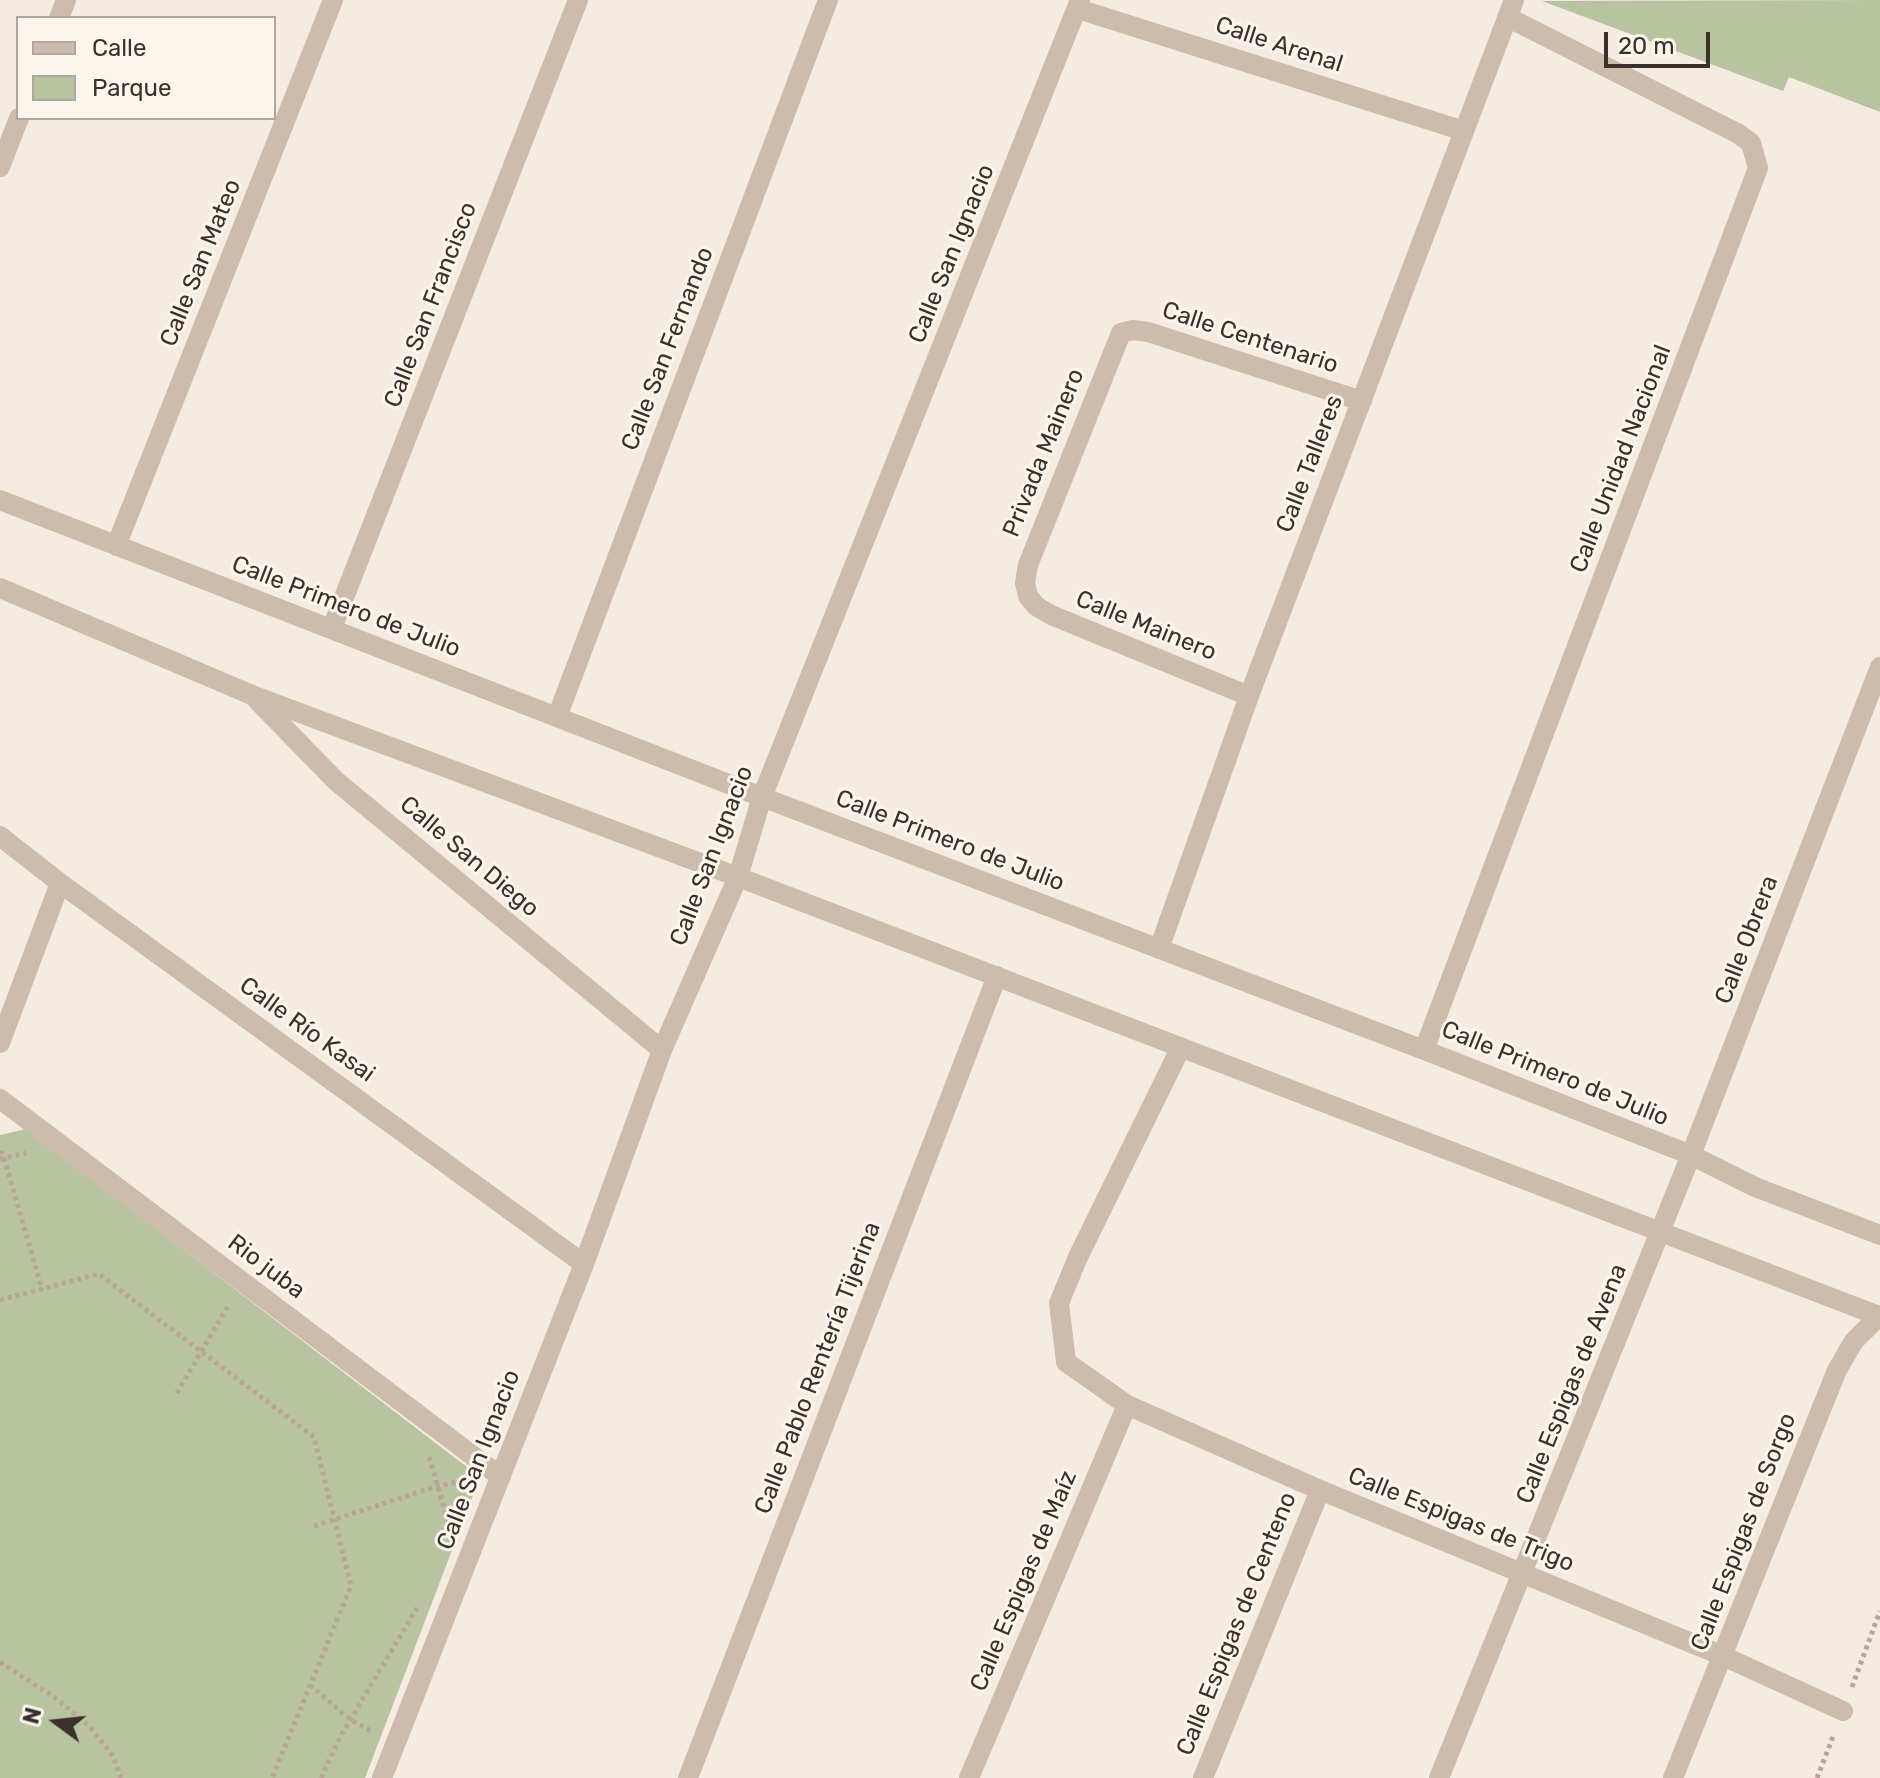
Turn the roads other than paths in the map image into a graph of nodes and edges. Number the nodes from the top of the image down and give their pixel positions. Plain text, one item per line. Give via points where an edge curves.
1 (333, 0) edge
2 (578, 0) edge
3 (828, 0) edge
4 (1079, 4) edge
5 (1511, 9) edge
6 (18, 120) edge
7 (1464, 131) junction
8 (0, 167) edge
9 (1121, 333) joint
10 (1362, 401) junction
11 (0, 500) edge
12 (116, 546) junction
13 (0, 588) edge
14 (1028, 596) joint
15 (332, 628) junction
16 (1880, 667) edge
17 (252, 695) junction
18 (1249, 696) junction
19 (557, 717) junction
20 (762, 797) junction
21 (0, 836) edge
22 (738, 877) junction
23 (60, 883) junction
24 (1159, 949) junction
25 (997, 976) junction
26 (0, 1043) edge
27 (1181, 1047) junction
28 (662, 1050) junction
29 (1424, 1050) junction
30 (0, 1099) edge
31 (1691, 1155) junction
32 (1662, 1230) junction
33 (1880, 1235) edge
34 (584, 1264) junction
35 (1880, 1315) edge
36 (1127, 1405) junction
37 (501, 1477) junction
38 (1320, 1490) junction
39 (1524, 1573) junction
40 (1723, 1656) junction
41 (1843, 1711) dead end
42 (382, 1778) edge
43 (688, 1778) edge
44 (969, 1778) edge
45 (1203, 1778) edge
46 (1439, 1778) edge
47 (1673, 1778) edge

1 - 12 street, Calle San Mateo
2 - 15 street, Calle San Francisco
3 - 19 street, Calle San Fernando
4 - 7 street, Calle Arenal
4 - 20 street, Calle San Ignacio
5 - 7 street, Calle Talleres
5 - 29 street, Calle Unidad Nacional via 1737,133 1751,143 1758,168
6 - 8 street
7 - 10 street, Calle Talleres
9 - 10 street, Calle Centenario via 1148,332
9 - 14 street, Privada Mainero via 1028,565
10 - 18 street, Calle Talleres
11 - 12 street, Calle Primero de Julio
12 - 15 street, Calle Primero de Julio
13 - 17 street
14 - 18 street, Calle Mainero via 1051,615
15 - 19 street, Calle Primero de Julio
16 - 31 street, Calle Obrera
17 - 22 street
17 - 28 street, Calle San Diego via 336,781
18 - 24 street, Calle Talleres
19 - 20 street, Calle Primero de Julio
20 - 22 street, Calle San Ignacio
20 - 24 street, Calle Primero de Julio
21 - 23 street, Calle Río Kasai
22 - 25 street
22 - 28 street, Calle San Ignacio
23 - 26 street
23 - 34 street, Calle Río Kasai
24 - 29 street, Calle Primero de Julio
25 - 27 street
25 - 43 street, Calle Pablo Rentería Tijerina
27 - 32 street
27 - 36 street, Calle Espigas de Trigo via 1059,1303 1066,1362
28 - 34 street, Calle San Ignacio
29 - 31 street, Calle Primero de Julio
30 - 37 street, Rio juba
31 - 32 street, Calle Obrera
31 - 33 street, Calle Primero de Julio via 1755,1187
32 - 35 street
32 - 39 street, Calle Espigas de Avena
34 - 37 street, Calle San Ignacio
35 - 40 street, Calle Espigas de Sorgo via 1854,1341 1837,1370
36 - 38 street, Calle Espigas de Trigo
36 - 44 street, Calle Espigas de Maíz
37 - 42 street, Calle San Ignacio
38 - 39 street, Calle Espigas de Trigo
38 - 45 street, Calle Espigas de Centeno
39 - 40 street, Calle Espigas de Trigo
39 - 46 street, Calle Espigas de Avena
40 - 41 street, Calle Espigas de Trigo
40 - 47 street, Calle Espigas de Sorgo

